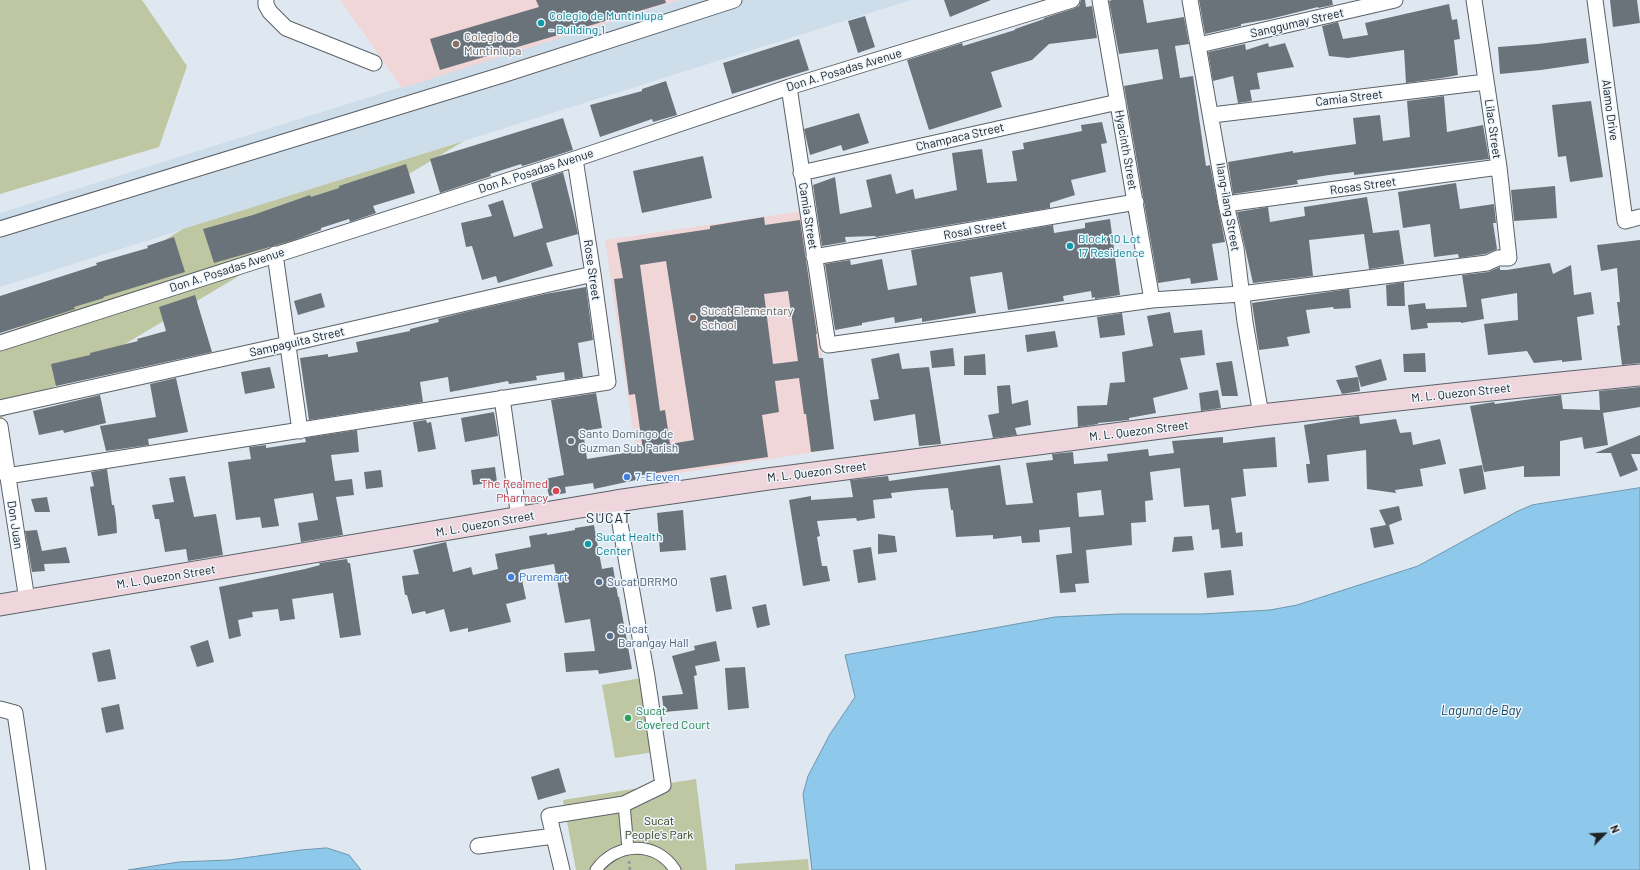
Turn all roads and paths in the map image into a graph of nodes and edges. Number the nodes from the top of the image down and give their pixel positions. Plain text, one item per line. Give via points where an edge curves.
1 (266, 0) edge
2 (734, 0) edge
3 (1072, 0) edge
4 (1100, 0) edge
5 (1190, 0) edge
6 (1395, 0) edge
7 (1474, 0) edge
8 (1595, 0) edge
9 (1199, 45) junction
10 (374, 63) dead end
11 (1486, 82) junction
12 (789, 88) junction
13 (1118, 102) junction
14 (1212, 115) junction
15 (575, 159) junction
16 (1498, 167) junction
17 (801, 172) junction
18 (1136, 202) junction
19 (1226, 204) junction
20 (1640, 217) edge
21 (0, 230) edge
22 (275, 254) junction
23 (814, 257) junction
24 (593, 274) junction
25 (1241, 294) junction
26 (1152, 300) junction
27 (0, 342) edge
28 (288, 344) junction
29 (1640, 375) edge
30 (502, 398) junction
31 (0, 408) edge
32 (1260, 416) junction
33 (0, 426) edge
34 (300, 431) junction
35 (7, 476) junction
36 (616, 501) junction
37 (519, 518) junction
38 (27, 600) junction
39 (0, 605) edge
40 (0, 709) edge
41 (624, 804) junction
42 (554, 836) junction
43 (478, 846) dead end
44 (628, 849) junction
45 (38, 870) edge
46 (562, 870) edge
47 (596, 870) edge
48 (675, 870) edge

1 - 10 street via 270,12 286,28
2 - 21 street via 502,75
3 - 12 street, Don A. Posadas Avenue
4 - 13 street, Hyacinth Street
5 - 9 street, Ilang-ilang Street
6 - 9 street, Sanggumay Street
7 - 11 street, Lilac Street
8 - 20 street, Alamo Drive via 1625,221
9 - 14 street, Ilang-ilang Street
11 - 14 street, Camia Street
11 - 16 street, Lilac Street
12 - 15 street, Don A. Posadas Avenue
12 - 17 street, Camia Street
13 - 17 street, Champaca Street
13 - 18 street, Hyacinth Street
14 - 19 street, Ilang-ilang Street
15 - 22 street, Don A. Posadas Avenue
15 - 24 street, Rose Street
16 - 19 street, Rosas Street
16 - 25 street, Lilac Street via 1510,258
17 - 23 street, Camia Street
18 - 23 street, Rosal Street
18 - 26 street, Hyacinth Street
19 - 25 street, Ilang-ilang Street via 1236,248
22 - 27 street, Don A. Posadas Avenue
22 - 28 street
23 - 26 street, Camia Street via 828,345
24 - 28 street, Sampaguita Street
24 - 30 street, Rose Street via 608,382
25 - 26 street
25 - 32 street, Ilang-ilang Street
28 - 31 street, Sampaguita Street
28 - 34 street
29 - 32 main road, M. L. Quezon Street
30 - 34 street
30 - 37 street
32 - 36 main road, M. L. Quezon Street via 768,478
33 - 35 street, Don Juan
34 - 35 street
35 - 38 street, Don Juan
36 - 37 main road, M. L. Quezon Street
36 - 41 street via 647,677 662,784
37 - 38 main road, M. L. Quezon Street
38 - 39 main road, M. L. Quezon Street
40 - 45 street via 15,713
41 - 42 street via 549,816
41 - 44 street
42 - 43 street
42 - 46 street
44 - 47 street via 608,857
44 - 48 street via 649,850 659,854

